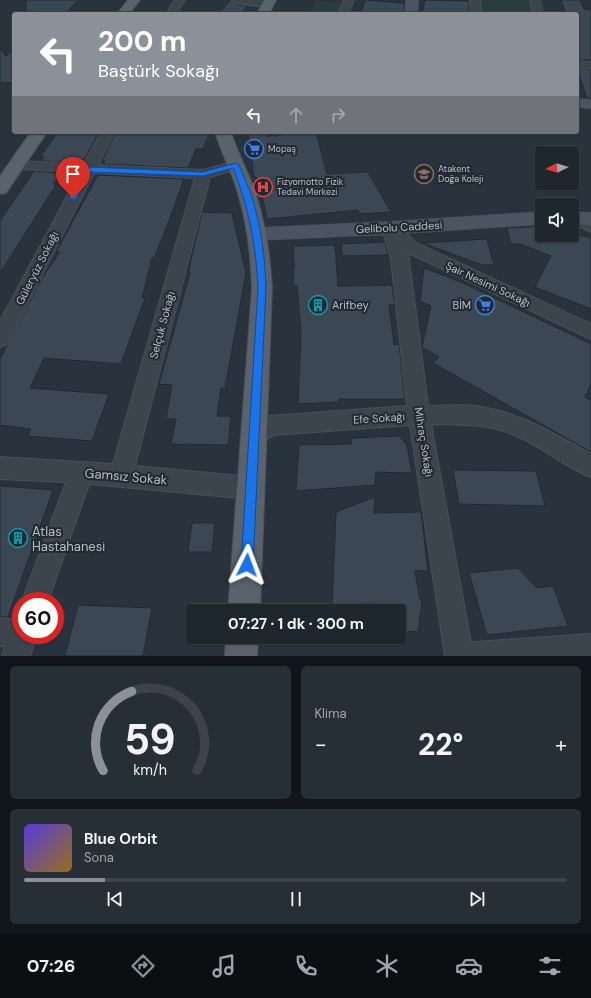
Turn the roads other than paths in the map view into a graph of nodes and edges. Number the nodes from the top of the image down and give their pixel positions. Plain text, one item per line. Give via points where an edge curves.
1 (134, 0) edge
2 (180, 0) edge
3 (236, 0) edge
4 (349, 0) edge
5 (412, 0) edge
6 (474, 0) edge
7 (535, 0) edge
8 (269, 2) edge
9 (125, 12) edge
10 (172, 12) edge
11 (264, 12) edge
12 (344, 12) edge
13 (411, 12) edge
14 (476, 12) edge
15 (538, 12) edge
16 (579, 64) edge
17 (591, 65) edge
18 (579, 102) edge
19 (591, 104) edge
20 (38, 134) edge
21 (107, 134) edge
22 (224, 134) edge
23 (16, 165) junction
24 (236, 165) junction
25 (88, 169) junction
26 (203, 174) junction
27 (0, 189) edge
28 (535, 218) edge
29 (579, 218) edge
30 (591, 227) edge
31 (390, 228) junction
32 (257, 234) junction
33 (591, 332) edge
34 (0, 339) edge
35 (419, 415) junction
36 (254, 436) junction
37 (591, 466) edge
38 (0, 468) edge
39 (81, 472) junction
40 (121, 476) junction
41 (251, 488) junction
42 (38, 592) edge
43 (244, 604) edge
44 (0, 632) edge
45 (12, 634) edge
46 (19, 644) edge
47 (591, 648) edge
48 (16, 656) edge
49 (459, 656) edge
50 (475, 656) edge

1 - 9 main road
2 - 10 street
3 - 8 street
4 - 12 street
5 - 13 street
6 - 14 street
7 - 15 street
8 - 11 main road
16 - 17 street
18 - 19 street
20 - 23 main road
21 - 25 street, Güleryüz Sokağı
22 - 24 main road
23 - 25 street
23 - 27 main road
24 - 26 street
24 - 32 main road via 248,197
25 - 26 street
25 - 34 street, Güleryüz Sokağı
26 - 40 street, Selçuk Sokağı
28 - 31 street, Gelibolu Caddesi
29 - 30 street
31 - 32 street, Gelibolu Caddesi
31 - 33 street, Şair Nesimi Sokağı via 410,247
31 - 35 street, Mihraç Sokağı via 400,259
32 - 36 main road via 262,288
35 - 36 street, Efe Sokağı via 270,426
35 - 37 street, Efe Sokağı via 473,415 503,421 525,429
35 - 49 street, Mihraç Sokağı
36 - 41 main road
38 - 39 street, Gamsız Sokak
39 - 40 street, Gamsız Sokak
39 - 42 street
40 - 41 street, Gamsız Sokak
41 - 43 main road
44 - 45 street
46 - 48 street
47 - 50 street

